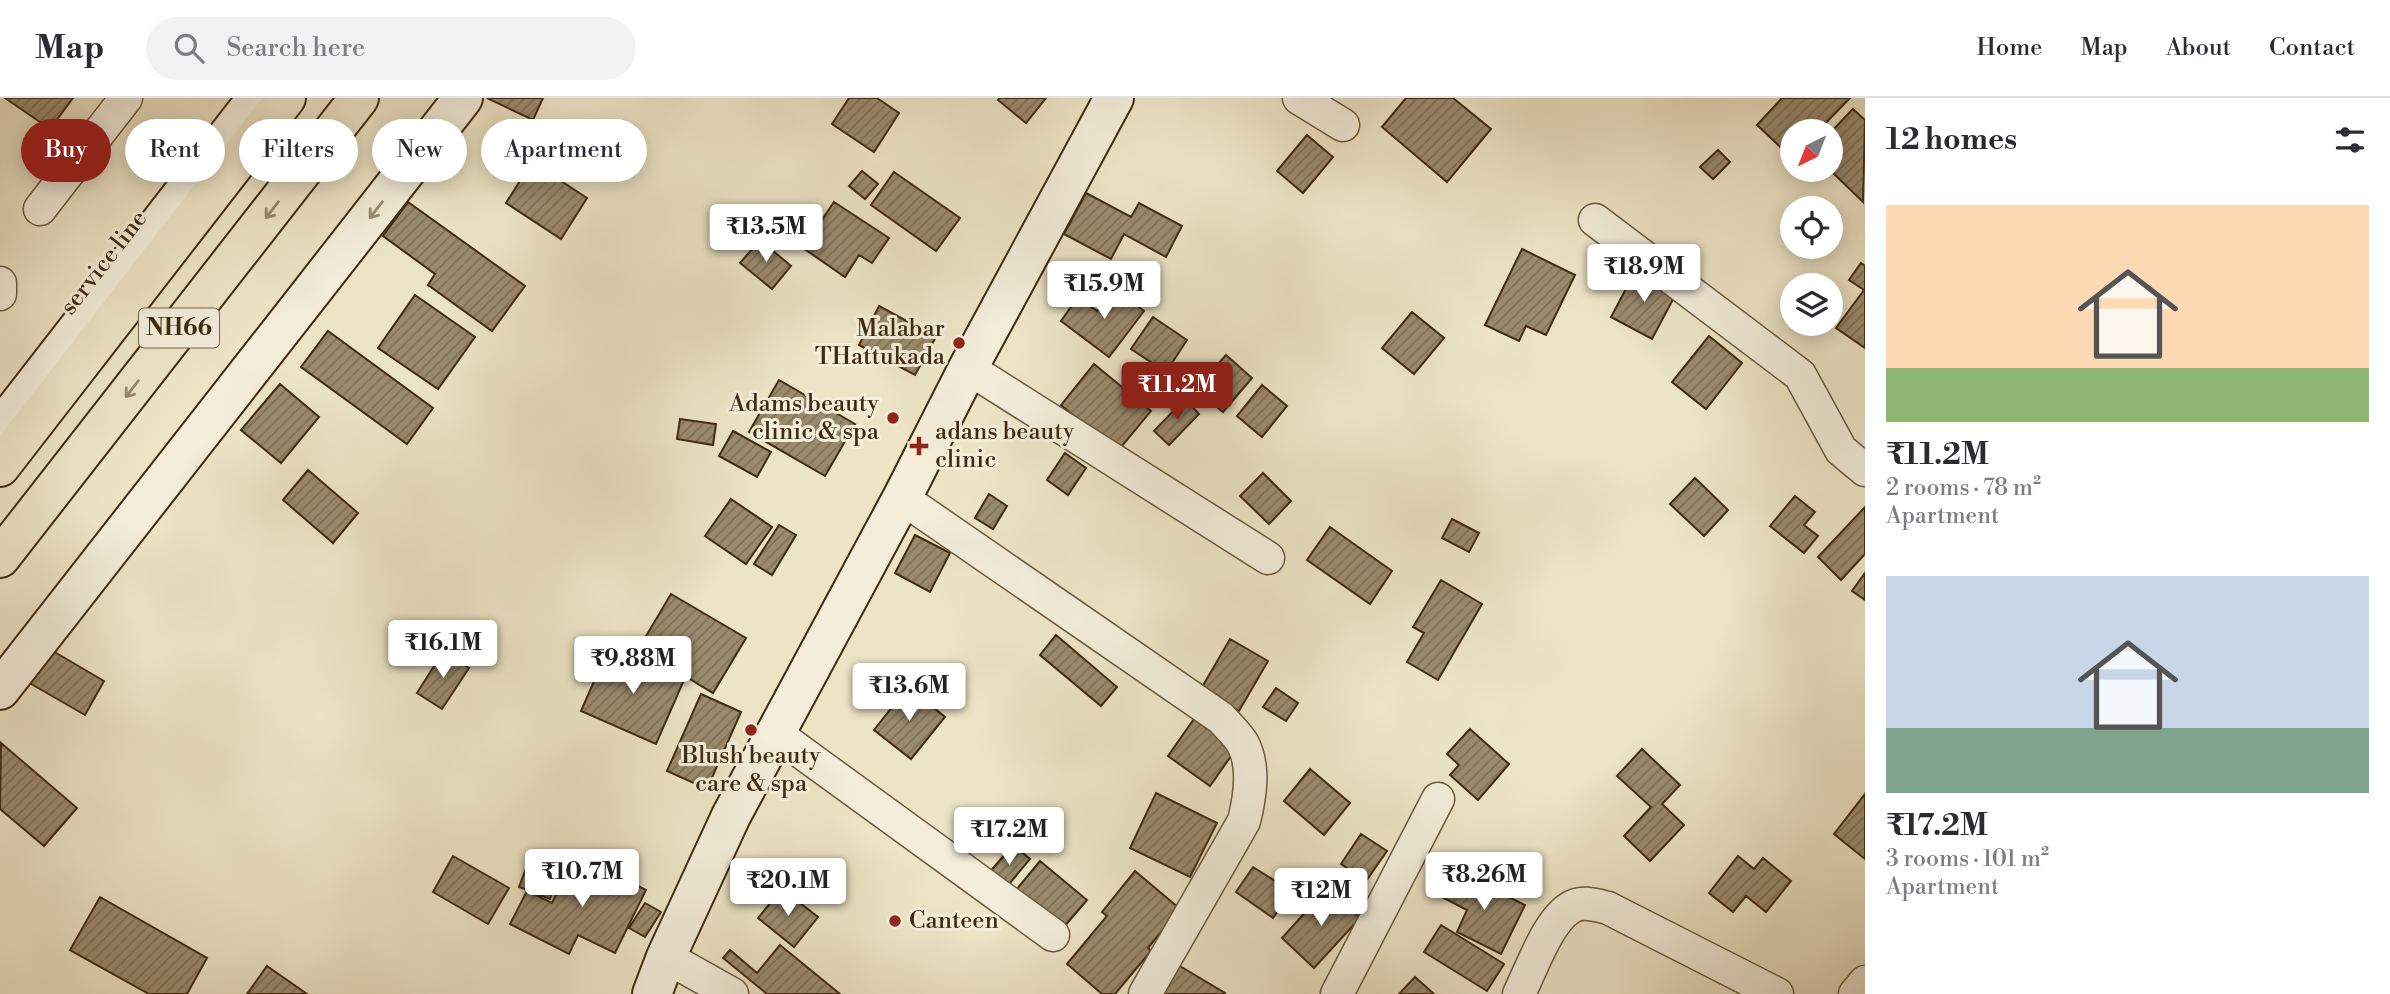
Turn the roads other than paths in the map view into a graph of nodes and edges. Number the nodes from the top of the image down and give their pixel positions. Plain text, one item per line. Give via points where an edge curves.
1 (126, 98) edge
2 (234, 98) edge
3 (257, 98) edge
4 (286, 98) edge
5 (359, 98) edge
6 (430, 98) edge
7 (463, 98) edge
8 (1114, 98) edge
9 (1299, 98) edge
10 (1343, 125) dead end
11 (40, 209) dead end
12 (1595, 220) dead end
13 (0, 284) edge
14 (0, 294) edge
15 (968, 368) junction
16 (0, 395) edge
17 (0, 429) edge
18 (0, 467) edge
19 (1865, 470) edge
20 (902, 498) junction
21 (0, 558) edge
22 (1268, 558) dead end
23 (0, 663) edge
24 (0, 690) edge
25 (775, 733) junction
26 (1438, 799) dead end
27 (1053, 936) dead end
28 (666, 957) junction
29 (1865, 982) edge
30 (652, 994) edge
31 (732, 994) edge
32 (1144, 994) edge
33 (1337, 994) edge
34 (1519, 994) edge
35 (1777, 994) edge
36 (1855, 994) edge

1 - 11 street
2 - 16 main road, service line
3 - 17 main road
4 - 18 highway, NH66
5 -> 21 highway, NH66
6 - 23 main road
7 -> 24 main road
8 - 15 main road
9 - 10 street
12 - 19 street via 1800,374 1841,450
13 - 14 street
15 - 20 main road
15 - 22 street
20 - 25 main road
20 - 32 street via 1222,718 1243,744 1250,795 1244,821
25 - 27 street
25 - 28 main road
26 - 33 street
28 - 30 main road
28 - 31 street
29 - 36 street
34 - 35 street via 1558,919 1571,907 1585,903 1608,908

